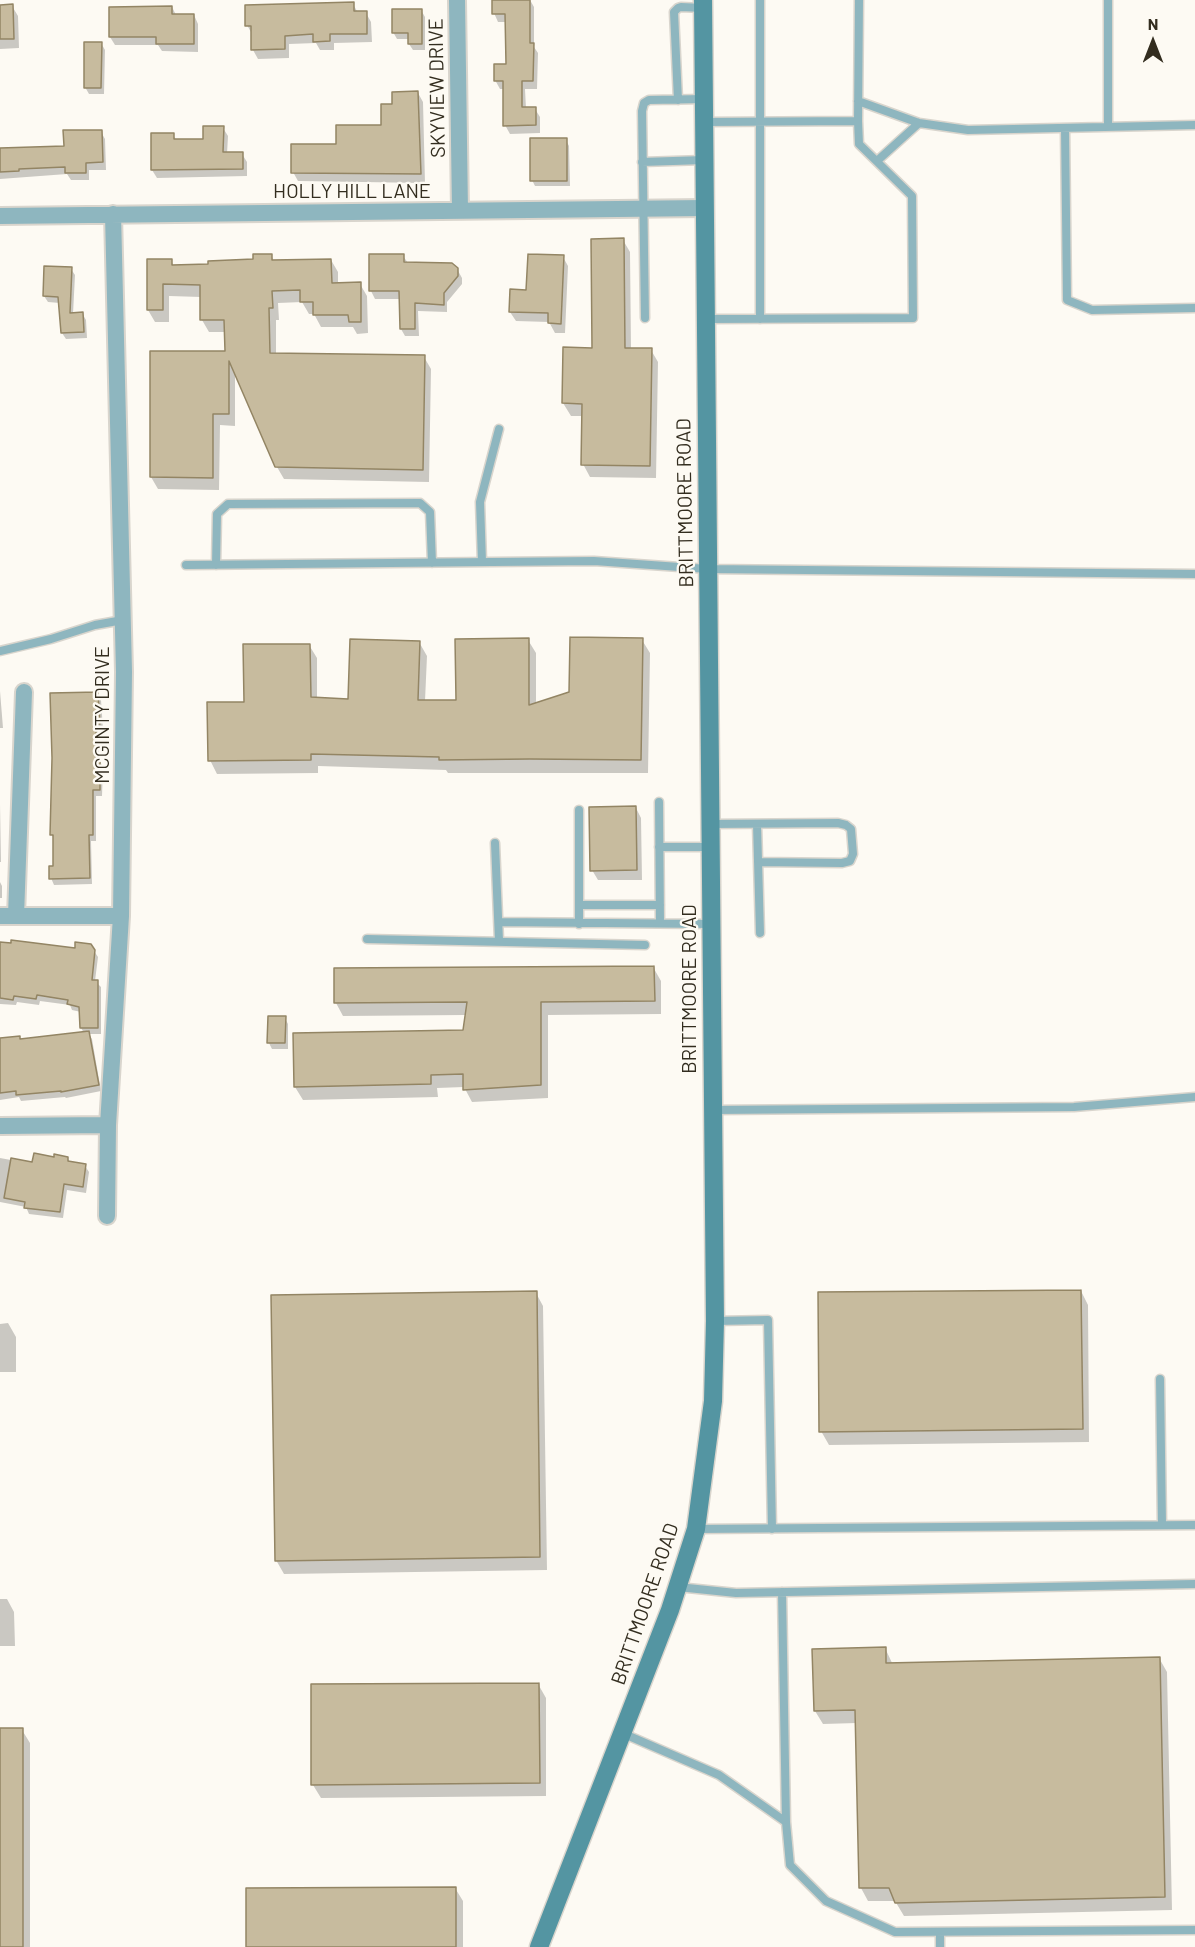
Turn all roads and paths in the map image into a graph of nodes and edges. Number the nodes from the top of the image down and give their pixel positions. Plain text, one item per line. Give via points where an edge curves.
1 (457, 0) edge
2 (760, 0) edge
3 (859, 0) edge
4 (1108, 0) edge
5 (703, 4) edge
6 (704, 99) junction
7 (678, 100) junction
8 (858, 101) junction
9 (760, 121) junction
10 (858, 121) junction
11 (704, 122) junction
12 (919, 123) junction
13 (1195, 125) edge
14 (1108, 127) junction
15 (1065, 128) junction
16 (705, 160) junction
17 (877, 161) junction
18 (642, 162) junction
19 (705, 208) junction
20 (642, 209) junction
21 (460, 211) junction
22 (113, 214) junction
23 (0, 216) edge
24 (1195, 308) edge
25 (645, 318) dead end
26 (706, 319) junction
27 (760, 319) junction
28 (499, 429) dead end
29 (432, 562) junction
30 (482, 562) junction
31 (186, 565) dead end
32 (216, 565) junction
33 (708, 569) junction
34 (1195, 574) edge
35 (123, 620) junction
36 (0, 651) edge
37 (24, 692) dead end
38 (659, 802) dead end
39 (579, 810) dead end
40 (710, 824) junction
41 (757, 824) junction
42 (495, 843) dead end
43 (659, 847) junction
44 (711, 847) junction
45 (758, 862) junction
46 (579, 905) junction
47 (660, 905) junction
48 (8, 916) edge
49 (122, 916) junction
50 (499, 922) junction
51 (660, 923) junction
52 (579, 924) junction
53 (711, 924) junction
54 (760, 933) dead end
55 (367, 939) dead end
56 (499, 941) junction
57 (645, 945) dead end
58 (1195, 1097) edge
59 (713, 1110) junction
60 (108, 1125) junction
61 (0, 1126) edge
62 (107, 1216) dead end
63 (715, 1321) junction
64 (1160, 1379) dead end
65 (1162, 1525) junction
66 (1195, 1525) edge
67 (696, 1529) junction
68 (772, 1529) junction
69 (1195, 1584) edge
70 (677, 1587) junction
71 (782, 1592) junction
72 (622, 1733) junction
73 (786, 1822) junction
74 (1195, 1930) edge
75 (940, 1932) junction
76 (539, 1947) edge
77 (940, 1947) edge

1 - 21 street, SKYVIEW DRIVE
2 - 9 lane
3 - 8 lane
4 - 14 lane
5 - 6 main road, BRITTMOORE ROAD
5 - 7 lane via 674,12
6 - 7 lane
6 - 11 main road, BRITTMOORE ROAD
7 - 18 lane via 644,103
8 - 10 lane
8 - 12 lane
9 - 10 lane
9 - 11 lane
9 - 27 lane
10 - 17 lane via 859,144
11 - 16 main road, BRITTMOORE ROAD
12 - 15 lane via 968,130
12 - 17 lane
13 - 14 lane
14 - 15 lane
15 - 24 lane via 1067,300 1092,310
16 - 18 lane
16 - 19 main road, BRITTMOORE ROAD
17 - 27 lane via 912,196 913,318
18 - 20 lane
19 - 20 street, HOLLY HILL LANE
19 - 26 main road, BRITTMOORE ROAD
20 - 21 street, HOLLY HILL LANE
20 - 25 lane
21 - 22 street, HOLLY HILL LANE
22 - 23 street, HOLLY HILL LANE
22 - 35 street, MCGINTY DRIVE
26 - 27 lane
26 - 33 main road, BRITTMOORE ROAD
28 - 30 lane via 480,502
29 - 30 lane
29 - 32 lane
29 - 32 lane via 430,512 420,503 228,504 217,514
30 - 33 lane via 594,561
31 - 32 lane
33 - 34 lane
33 - 40 main road, BRITTMOORE ROAD
35 - 36 lane
35 - 49 street, MCGINTY DRIVE
37 - 48 street
38 - 43 lane
39 - 46 lane
40 - 41 lane
40 - 44 main road, BRITTMOORE ROAD
41 - 45 lane
41 - 45 lane via 846,825 851,829 853,854 850,861 842,863
42 - 50 lane
43 - 44 lane
43 - 47 lane
44 - 53 main road, BRITTMOORE ROAD
45 - 54 lane
46 - 47 lane
46 - 52 lane
47 - 51 lane
48 - 49 street
49 - 60 street, MCGINTY DRIVE
50 - 52 lane
50 - 56 lane
51 - 52 lane
51 - 53 lane
53 - 59 main road, BRITTMOORE ROAD
55 - 56 lane
56 - 57 lane
58 - 59 lane via 1074,1107
59 - 63 main road, BRITTMOORE ROAD
60 - 61 street
60 - 62 street, MCGINTY DRIVE
63 - 67 main road, BRITTMOORE ROAD via 713,1401
63 - 68 lane via 768,1320
64 - 65 lane
65 - 66 lane
65 - 68 lane
67 - 68 lane
67 - 70 main road, BRITTMOORE ROAD
69 - 71 lane
70 - 71 lane via 736,1593
70 - 72 main road, BRITTMOORE ROAD
71 - 73 lane
72 - 73 lane via 719,1775
72 - 76 main road, BRITTMOORE ROAD
73 - 75 lane via 790,1865 826,1901 895,1932
74 - 75 lane
75 - 77 lane

